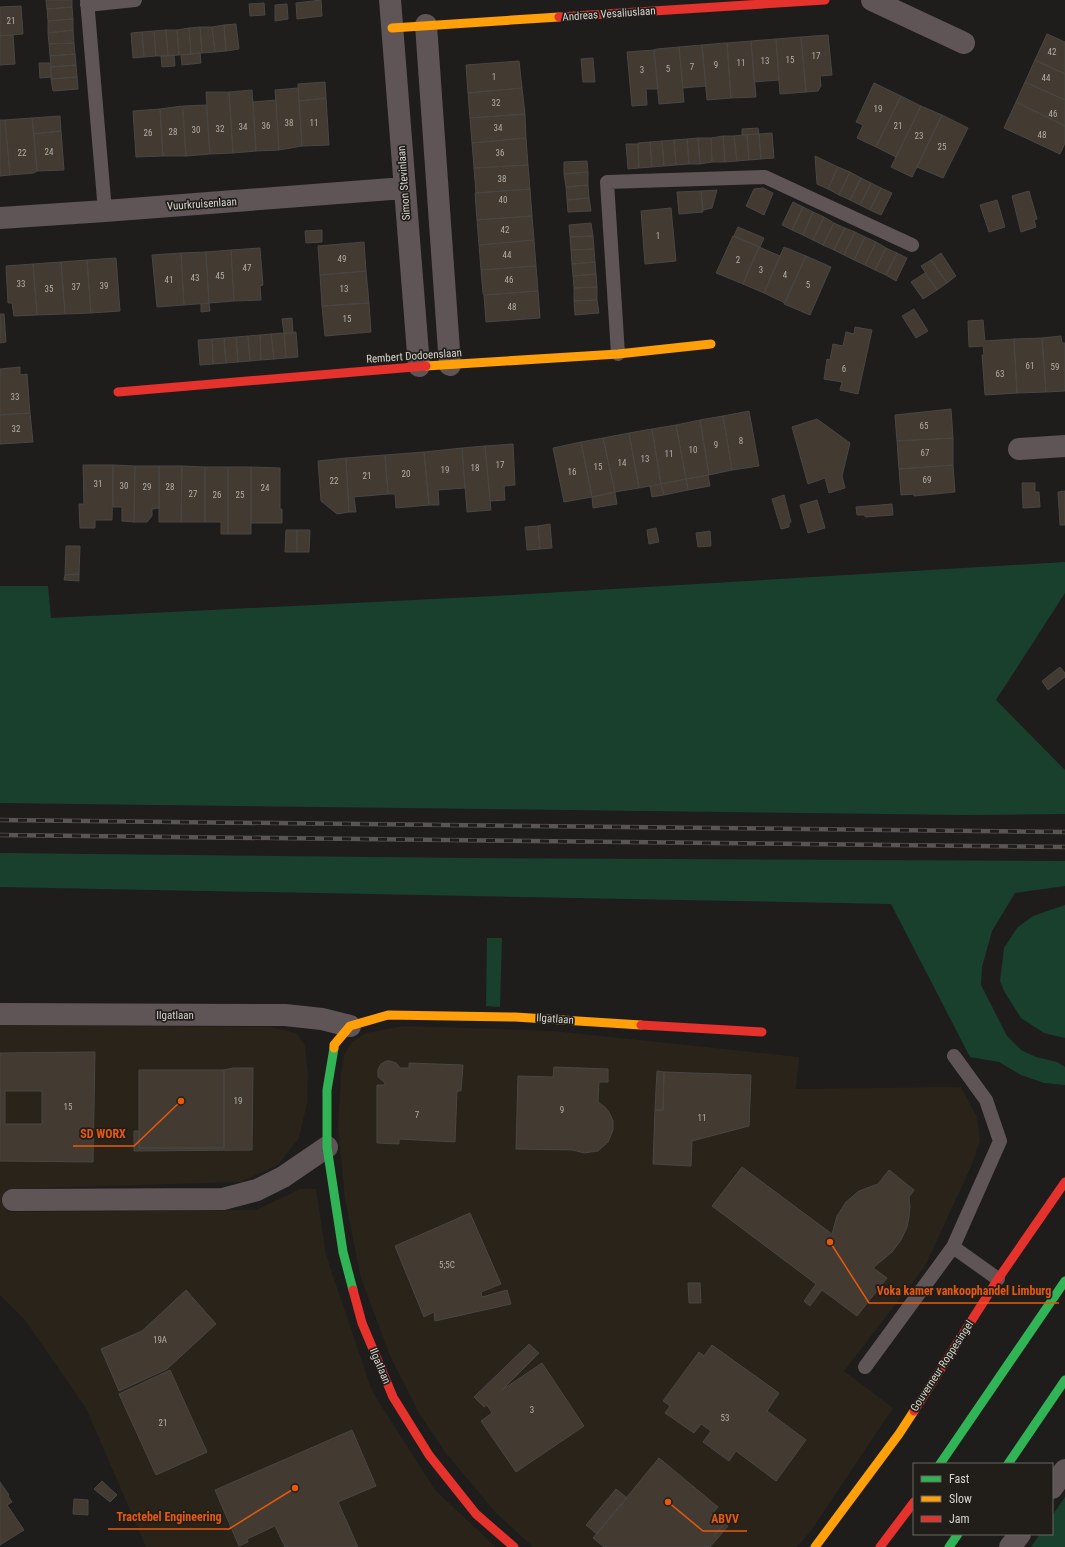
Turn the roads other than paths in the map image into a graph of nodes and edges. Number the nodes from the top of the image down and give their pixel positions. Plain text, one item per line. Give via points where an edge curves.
1 (135, 0) edge
2 (390, 0) edge
3 (825, 0) edge
4 (872, 0) edge
5 (87, 2) edge
6 (426, 25) junction
7 (392, 28) junction
8 (964, 43) dead end
9 (404, 188) junction
10 (105, 211) junction
11 (0, 218) edge
12 (912, 246) dead end
13 (711, 344) dead end
14 (618, 354) junction
15 (450, 365) junction
16 (419, 366) junction
17 (118, 392) dead end
18 (1065, 446) edge
19 (1019, 449) dead end
20 (0, 1014) edge
21 (350, 1026) junction
22 (762, 1032) dead end
23 (954, 1056) dead end
24 (327, 1147) junction
25 (1065, 1182) edge
26 (13, 1200) dead end
27 (953, 1247) junction
28 (998, 1279) junction
29 (1065, 1281) edge
30 (865, 1367) dead end
31 (1065, 1380) edge
32 (941, 1463) edge
33 (1009, 1463) edge
34 (1065, 1470) edge
35 (1053, 1487) edge
36 (913, 1503) edge
37 (957, 1535) edge
38 (1019, 1535) edge
39 (514, 1547) edge
40 (815, 1547) edge
41 (880, 1547) edge
42 (949, 1547) edge
43 (1010, 1547) edge

1 - 5 lane
2 - 7 street, Simon Stevinlaan
3 - 6 main road, Andreas Vesaliuslaan
4 - 8 street
5 - 10 lane
6 - 7 main road, Andreas Vesaliuslaan
6 - 15 street
7 - 9 street, Simon Stevinlaan
9 - 10 street, Vuurkruisenlaan
9 - 16 street, Simon Stevinlaan
10 - 11 street, Vuurkruisenlaan
12 - 14 lane via 765,177 607,182
13 - 14 main road, Rembert Dodoenslaan
14 - 15 main road, Rembert Dodoenslaan
15 - 16 main road, Rembert Dodoenslaan
16 - 17 main road, Rembert Dodoenslaan
18 - 19 street
20 - 21 street, Ilgatlaan via 285,1015 322,1019
21 - 22 main road, Ilgatlaan via 388,1014 515,1017
21 - 24 main road, Ilgatlaan via 334,1045 327,1090
23 - 27 lane via 986,1100 1000,1141
24 - 26 street via 282,1177 257,1190 223,1199
24 - 39 main road, Ilgatlaan via 350,1281 362,1323 393,1396 429,1455 476,1514
25 - 28 main road, Gouverneur Roppesingel
27 - 28 lane
27 - 30 lane
28 - 40 main road, Gouverneur Roppesingel via 899,1434
29 - 32 main road
31 - 33 main road
34 - 35 street
36 - 41 main road
37 - 42 main road
38 - 43 street

